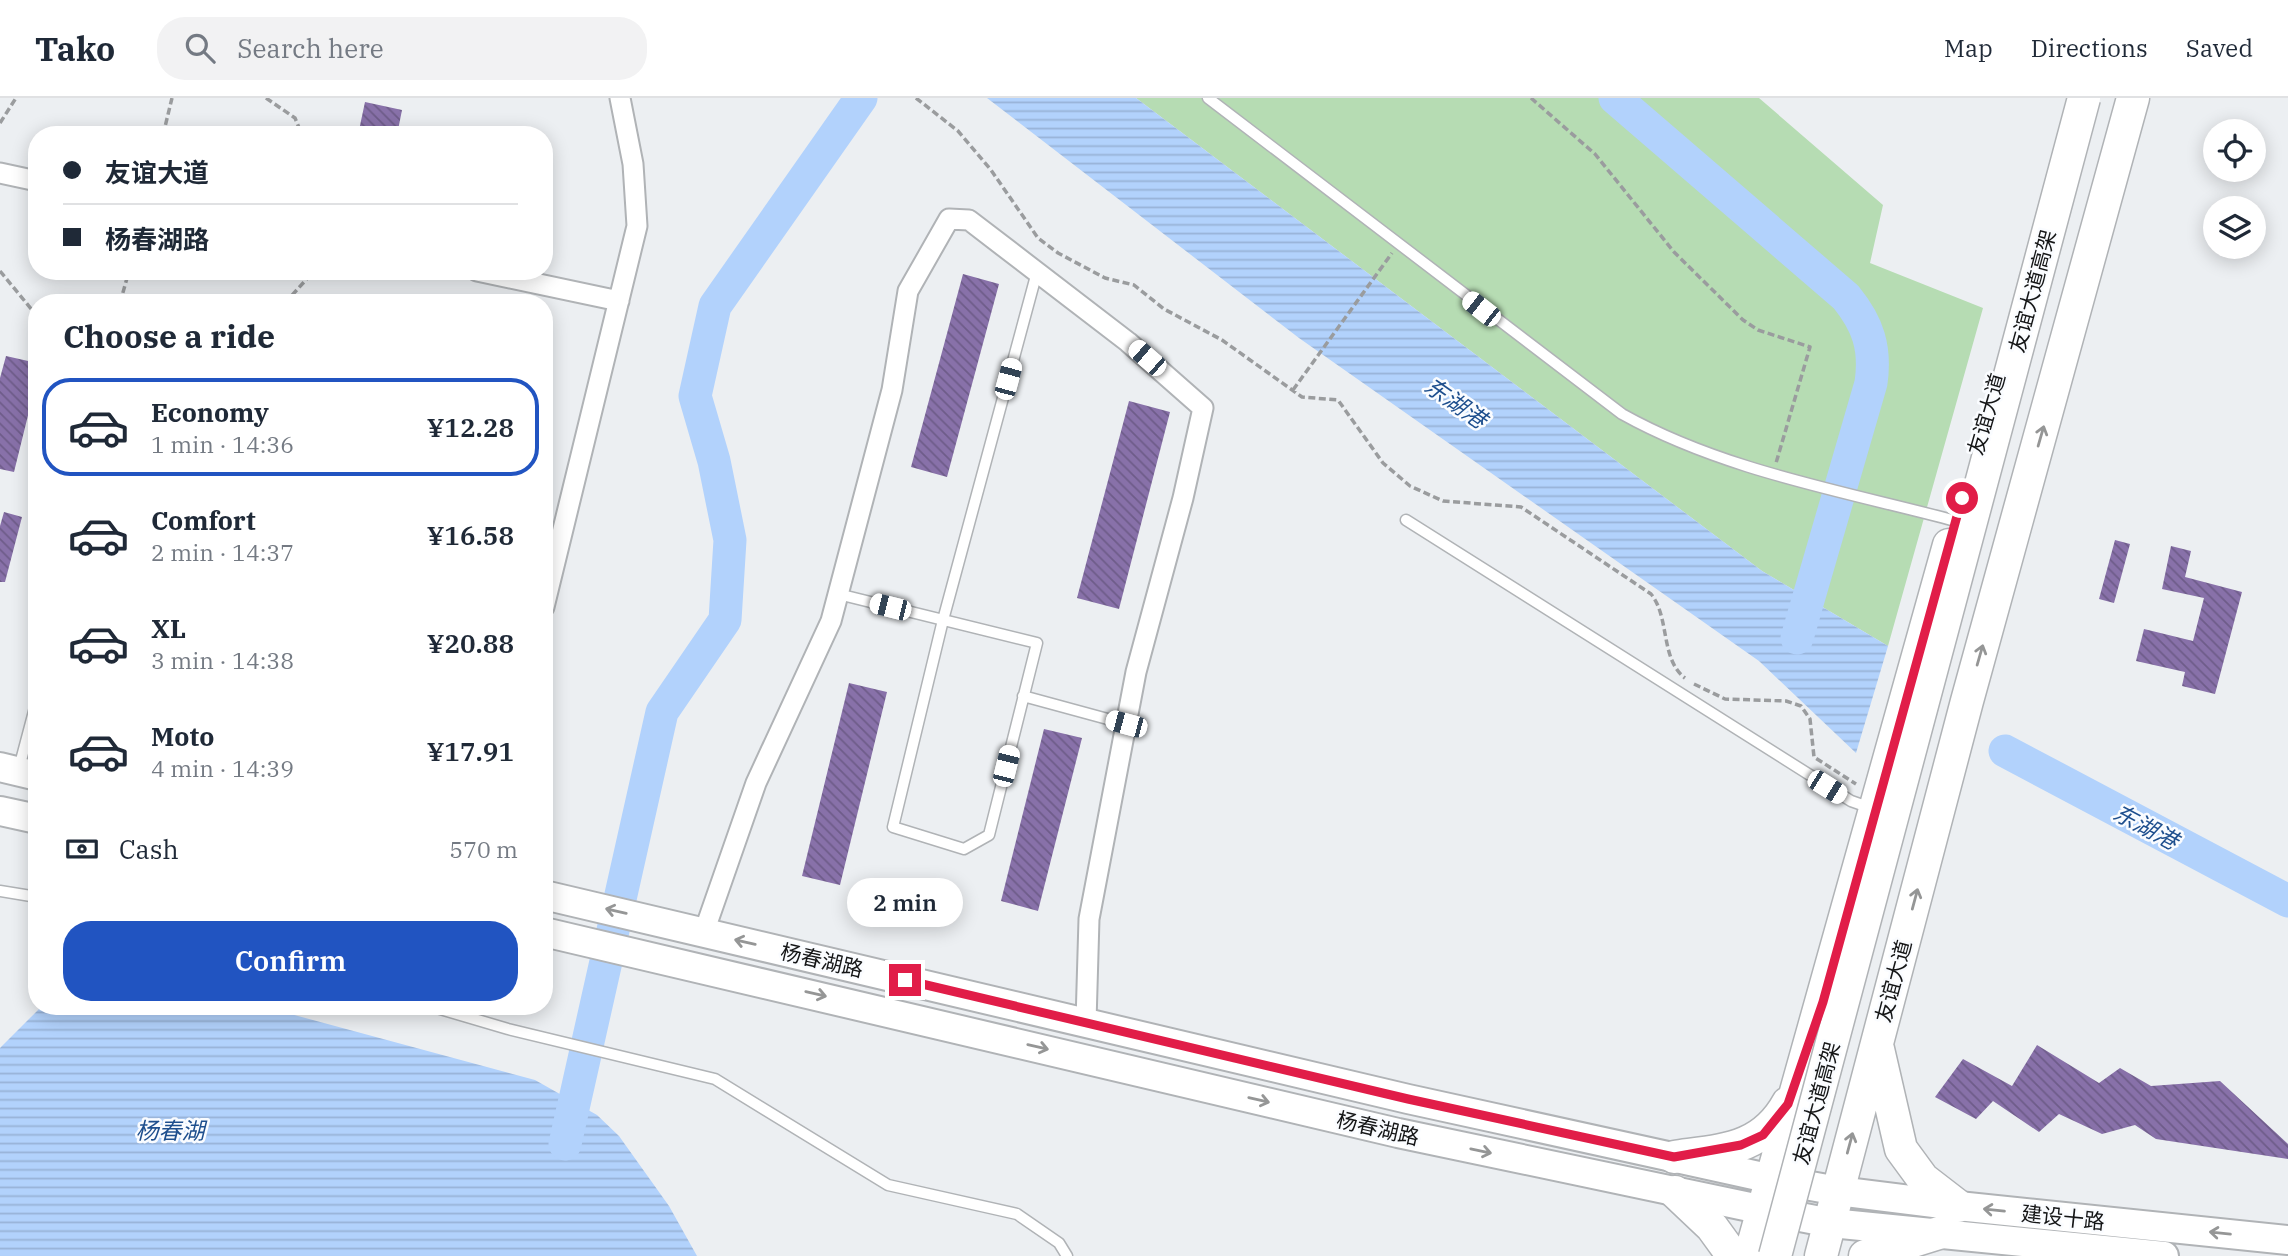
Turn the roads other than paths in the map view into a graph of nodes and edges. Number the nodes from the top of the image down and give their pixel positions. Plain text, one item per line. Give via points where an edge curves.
1 (620, 98) edge
2 (1208, 98) edge
3 (2073, 98) edge
4 (2084, 98) edge
5 (2105, 98) edge
6 (2133, 98) edge
7 (0, 173) edge
8 (28, 179) edge
9 (1037, 272) junction
10 (520, 280) edge
11 (619, 301) junction
12 (1406, 520) dead end
13 (1956, 521) junction
14 (553, 570) edge
15 (838, 594) junction
16 (943, 620) junction
17 (1023, 696) junction
18 (1126, 724) junction
19 (28, 735) edge
20 (18, 772) edge
21 (1875, 810) junction
22 (0, 811) edge
23 (28, 817) edge
24 (0, 891) edge
25 (28, 896) edge
26 (553, 897) edge
27 (693, 930) junction
28 (553, 934) edge
29 (1823, 1002) junction
30 (461, 1015) edge
31 (1086, 1023) junction
32 (1877, 1042) junction
33 (1674, 1157) junction
34 (1772, 1179) junction
35 (1838, 1191) junction
36 (1675, 1192) junction
37 (1958, 1206) junction
38 (1764, 1210) junction
39 (1831, 1223) junction
40 (1942, 1233) junction
41 (2113, 1240) edge
42 (2288, 1241) edge
43 (1068, 1256) edge
44 (1733, 1256) edge
45 (1750, 1256) edge
46 (1775, 1256) edge
47 (1797, 1256) edge
48 (1821, 1256) edge
49 (1866, 1256) edge
50 (2164, 1256) edge

1 - 11 street via 633,164 637,226
2 - 13 lane via 1622,414 1692,448
3 - 13 main road, 友谊大道
4 - 46 main road, 友谊大道高架, bridge
5 - 47 main road, 友谊大道高架
32 -> 6 main road, 友谊大道
7 - 8 street
9 - 15 street via 969,220 949,219 908,291 891,390
9 - 16 lane
9 - 18 street via 1128,342 1203,408
10 - 11 street
11 - 14 street
12 - 21 lane via 1851,802
13 - 21 main road, 友谊大道
15 - 16 lane
15 - 27 street via 831,621
16 - 17 lane via 1037,643
16 - 17 lane via 893,827 964,849 989,835
17 - 18 lane
18 - 31 street via 1089,919
19 - 20 lane
21 - 29 main road, 友谊大道
22 - 23 main road
24 - 25 lane
27 -> 26 main road, 杨春湖路
31 -> 27 main road, 杨春湖路
28 -> 36 main road, 杨春湖路 via 1398,1133
29 - 33 main road via 1788,1104 1774,1124 1741,1145
29 - 34 main road, 友谊大道
30 - 43 lane via 698,1073 732,1087 888,1185 1017,1214 1059,1242
31 - 33 main road, 杨春湖路
35 -> 32 main road, 友谊大道
32 - 37 main road via 1901,1149 1923,1179
33 - 34 main road, 杨春湖路
34 - 35 main road, 杨春湖路
34 - 38 main road, 友谊大道
35 - 37 main road, 建设十路
35 - 39 main road, 友谊大道
36 - 38 main road, 杨春湖路
36 - 44 main road via 1712,1227
41 -> 37 main road, 建设十路
38 - 39 main road, 建设十路
38 - 45 main road, 友谊大道
39 - 40 main road, 建设十路
39 - 48 main road, 友谊大道
40 - 41 main road, 建设十路
40 - 49 main road
42 -> 41 main road, 建设十路
41 - 50 main road, 建设十路

